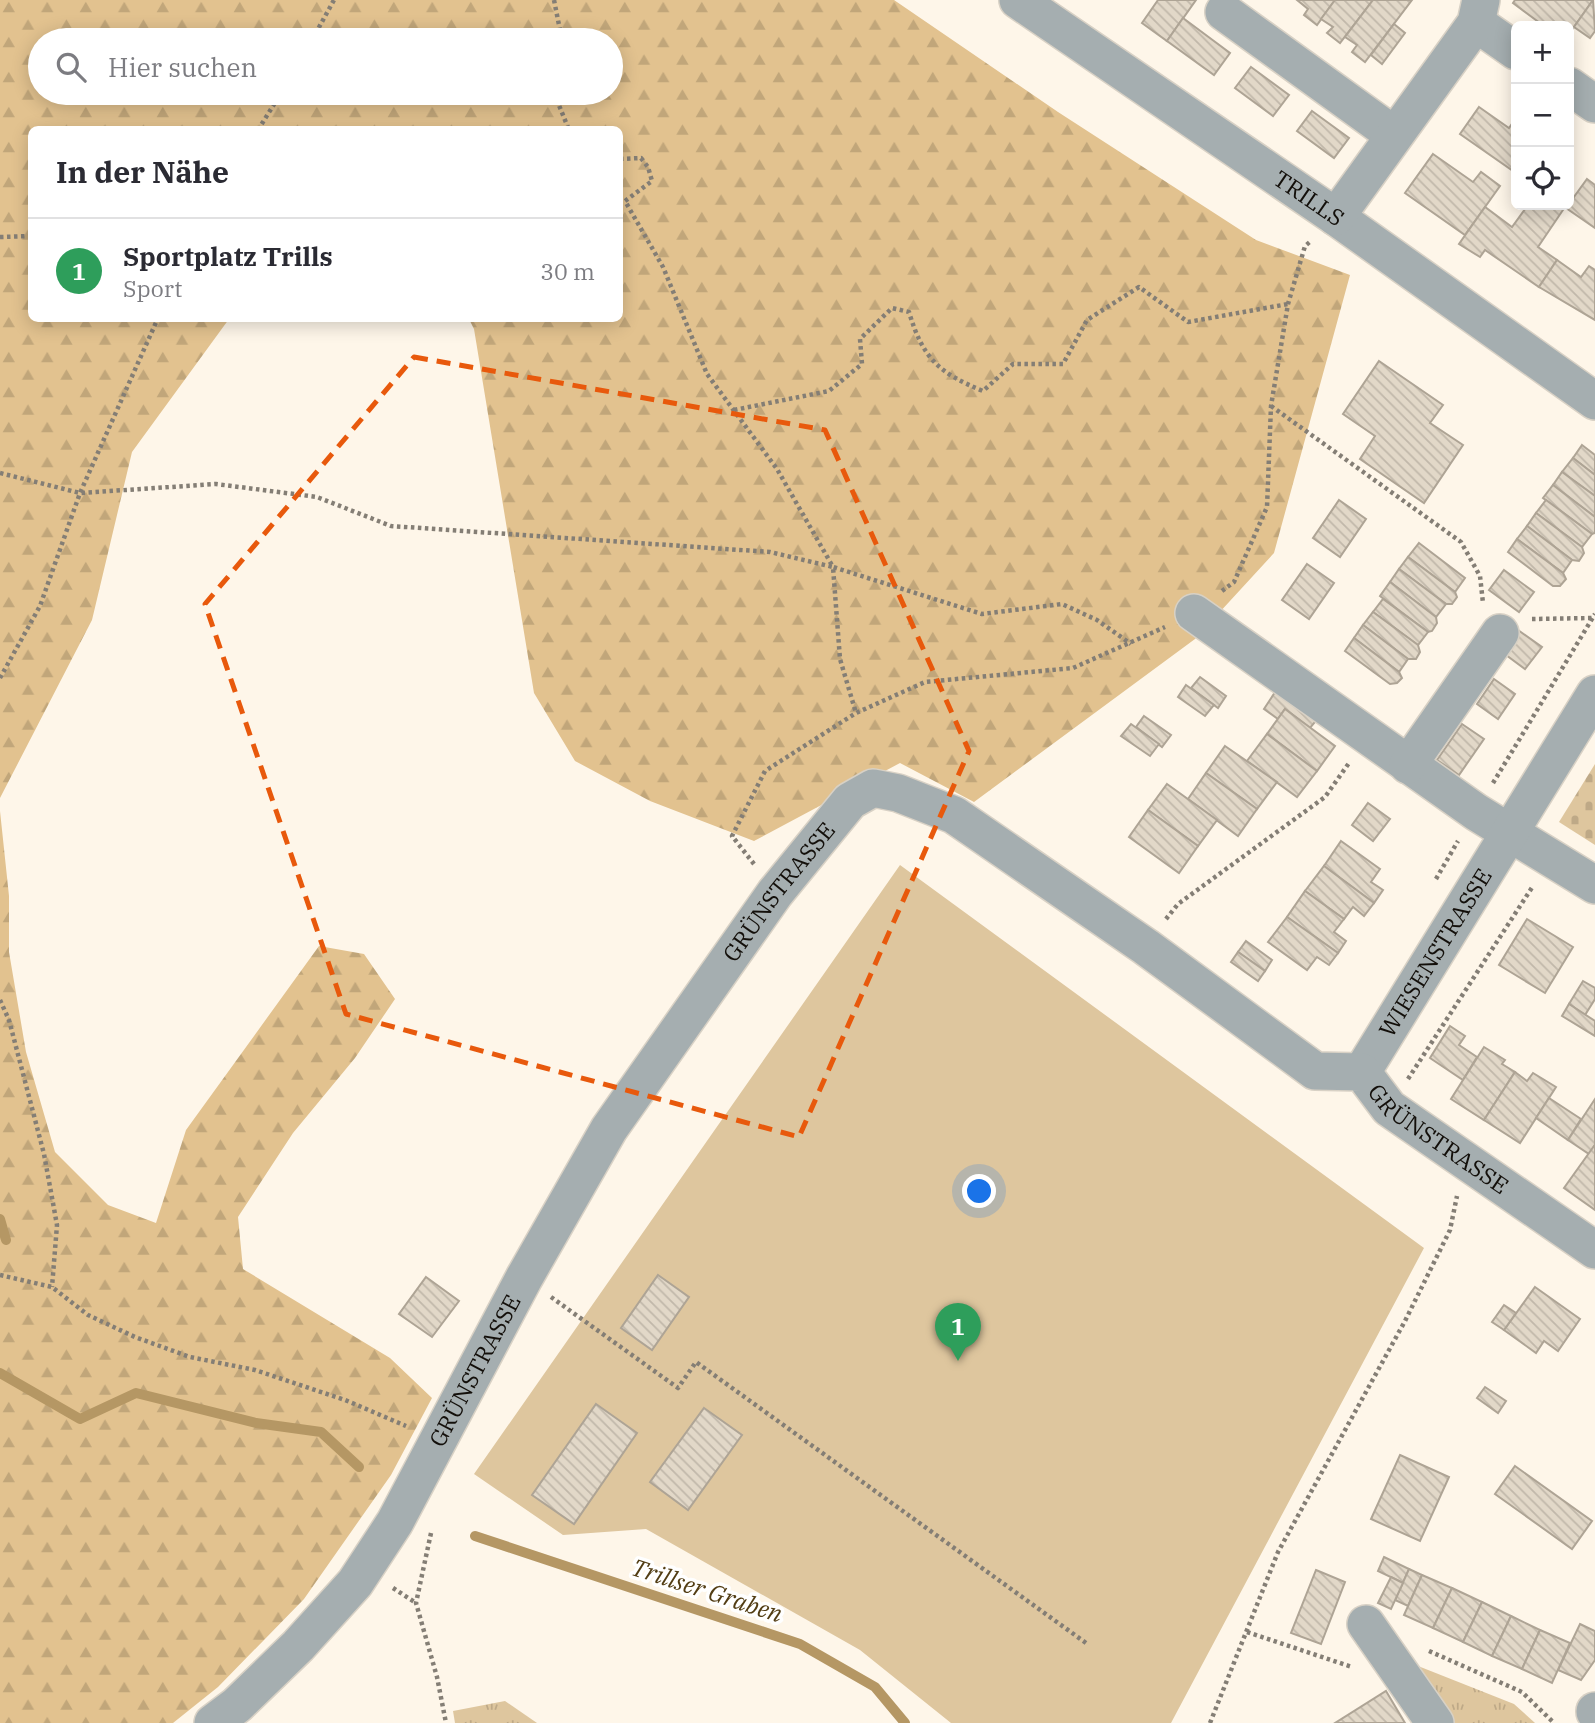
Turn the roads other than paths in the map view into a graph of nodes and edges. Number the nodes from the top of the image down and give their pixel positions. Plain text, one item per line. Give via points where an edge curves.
1 (1018, 0) edge
2 (1224, 12) dead end
3 (1479, 12) edge
4 (1511, 46) edge
5 (1574, 89) edge
6 (1595, 104) edge
7 (1394, 135) junction
8 (1336, 217) junction
9 (1595, 401) edge
10 (1194, 613) road end
11 (1500, 633) road end
12 (1595, 694) edge
13 (1408, 765) junction
14 (1510, 833) junction
15 (1595, 885) edge
16 (1362, 1072) junction
17 (1595, 1250) edge
18 (1366, 1624) dead end
19 (213, 1723) edge
20 (1435, 1723) edge

1 - 8 street, TRILLS
2 - 7 street
3 - 4 street
3 - 7 street
5 - 6 street
7 - 8 street
8 - 9 street, TRILLS
10 - 13 street
11 - 13 street
12 - 14 street, WIESENSTRASSE
13 - 14 street
14 - 15 street
14 - 16 street, WIESENSTRASSE
16 - 17 street, GRÜNSTRASSE via 1389,1108
16 - 19 street, GRÜNSTRASSE via 1315,1071 954,815 873,788 850,801 775,892 609,1129 395,1522 355,1583 289,1654
18 - 20 street via 1412,1659

